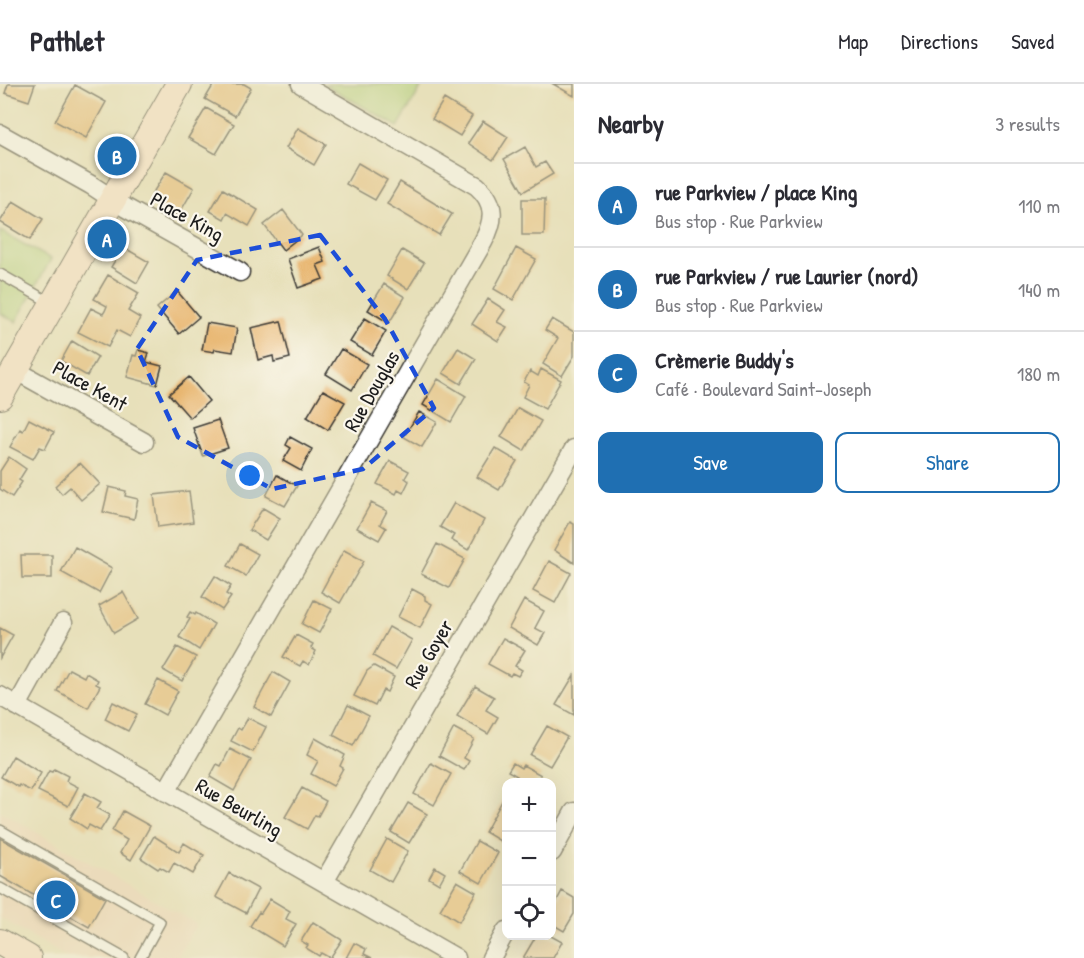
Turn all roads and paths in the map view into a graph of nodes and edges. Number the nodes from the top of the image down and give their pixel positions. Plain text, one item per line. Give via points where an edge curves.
1 (179, 84) edge
2 (301, 84) edge
3 (0, 134) edge
4 (113, 199) junction
5 (240, 272) dead end
6 (0, 274) edge
7 (53, 304) junction
8 (15, 370) junction
9 (0, 396) edge
10 (144, 442) dead end
11 (574, 449) edge
12 (63, 623) dead end
13 (0, 696) edge
14 (17, 706) junction
15 (166, 792) junction
16 (574, 812) edge
17 (0, 830) edge
18 (556, 845) edge
19 (324, 882) junction
20 (0, 888) edge
21 (502, 939) edge
22 (0, 942) edge
23 (28, 958) edge
24 (124, 958) edge
25 (140, 958) edge
26 (456, 958) edge
27 (491, 958) edge

1 - 4 street
2 - 15 street, Rue Douglas via 477,186 491,206 491,225
3 - 4 street, Place King
4 - 5 street, Place King
4 - 7 street
6 - 7 lane
7 - 8 street
8 - 9 street
8 - 10 street, Place Kent
11 - 19 street, Rue Goyer
12 - 14 street
13 - 14 street, Rue Beurling
14 - 15 street, Rue Beurling
15 - 19 street, Rue Beurling
16 - 18 street
17 - 25 lane via 160,922
19 - 26 street, Rue Beurling
20 - 24 lane
21 - 27 street
22 - 23 street

